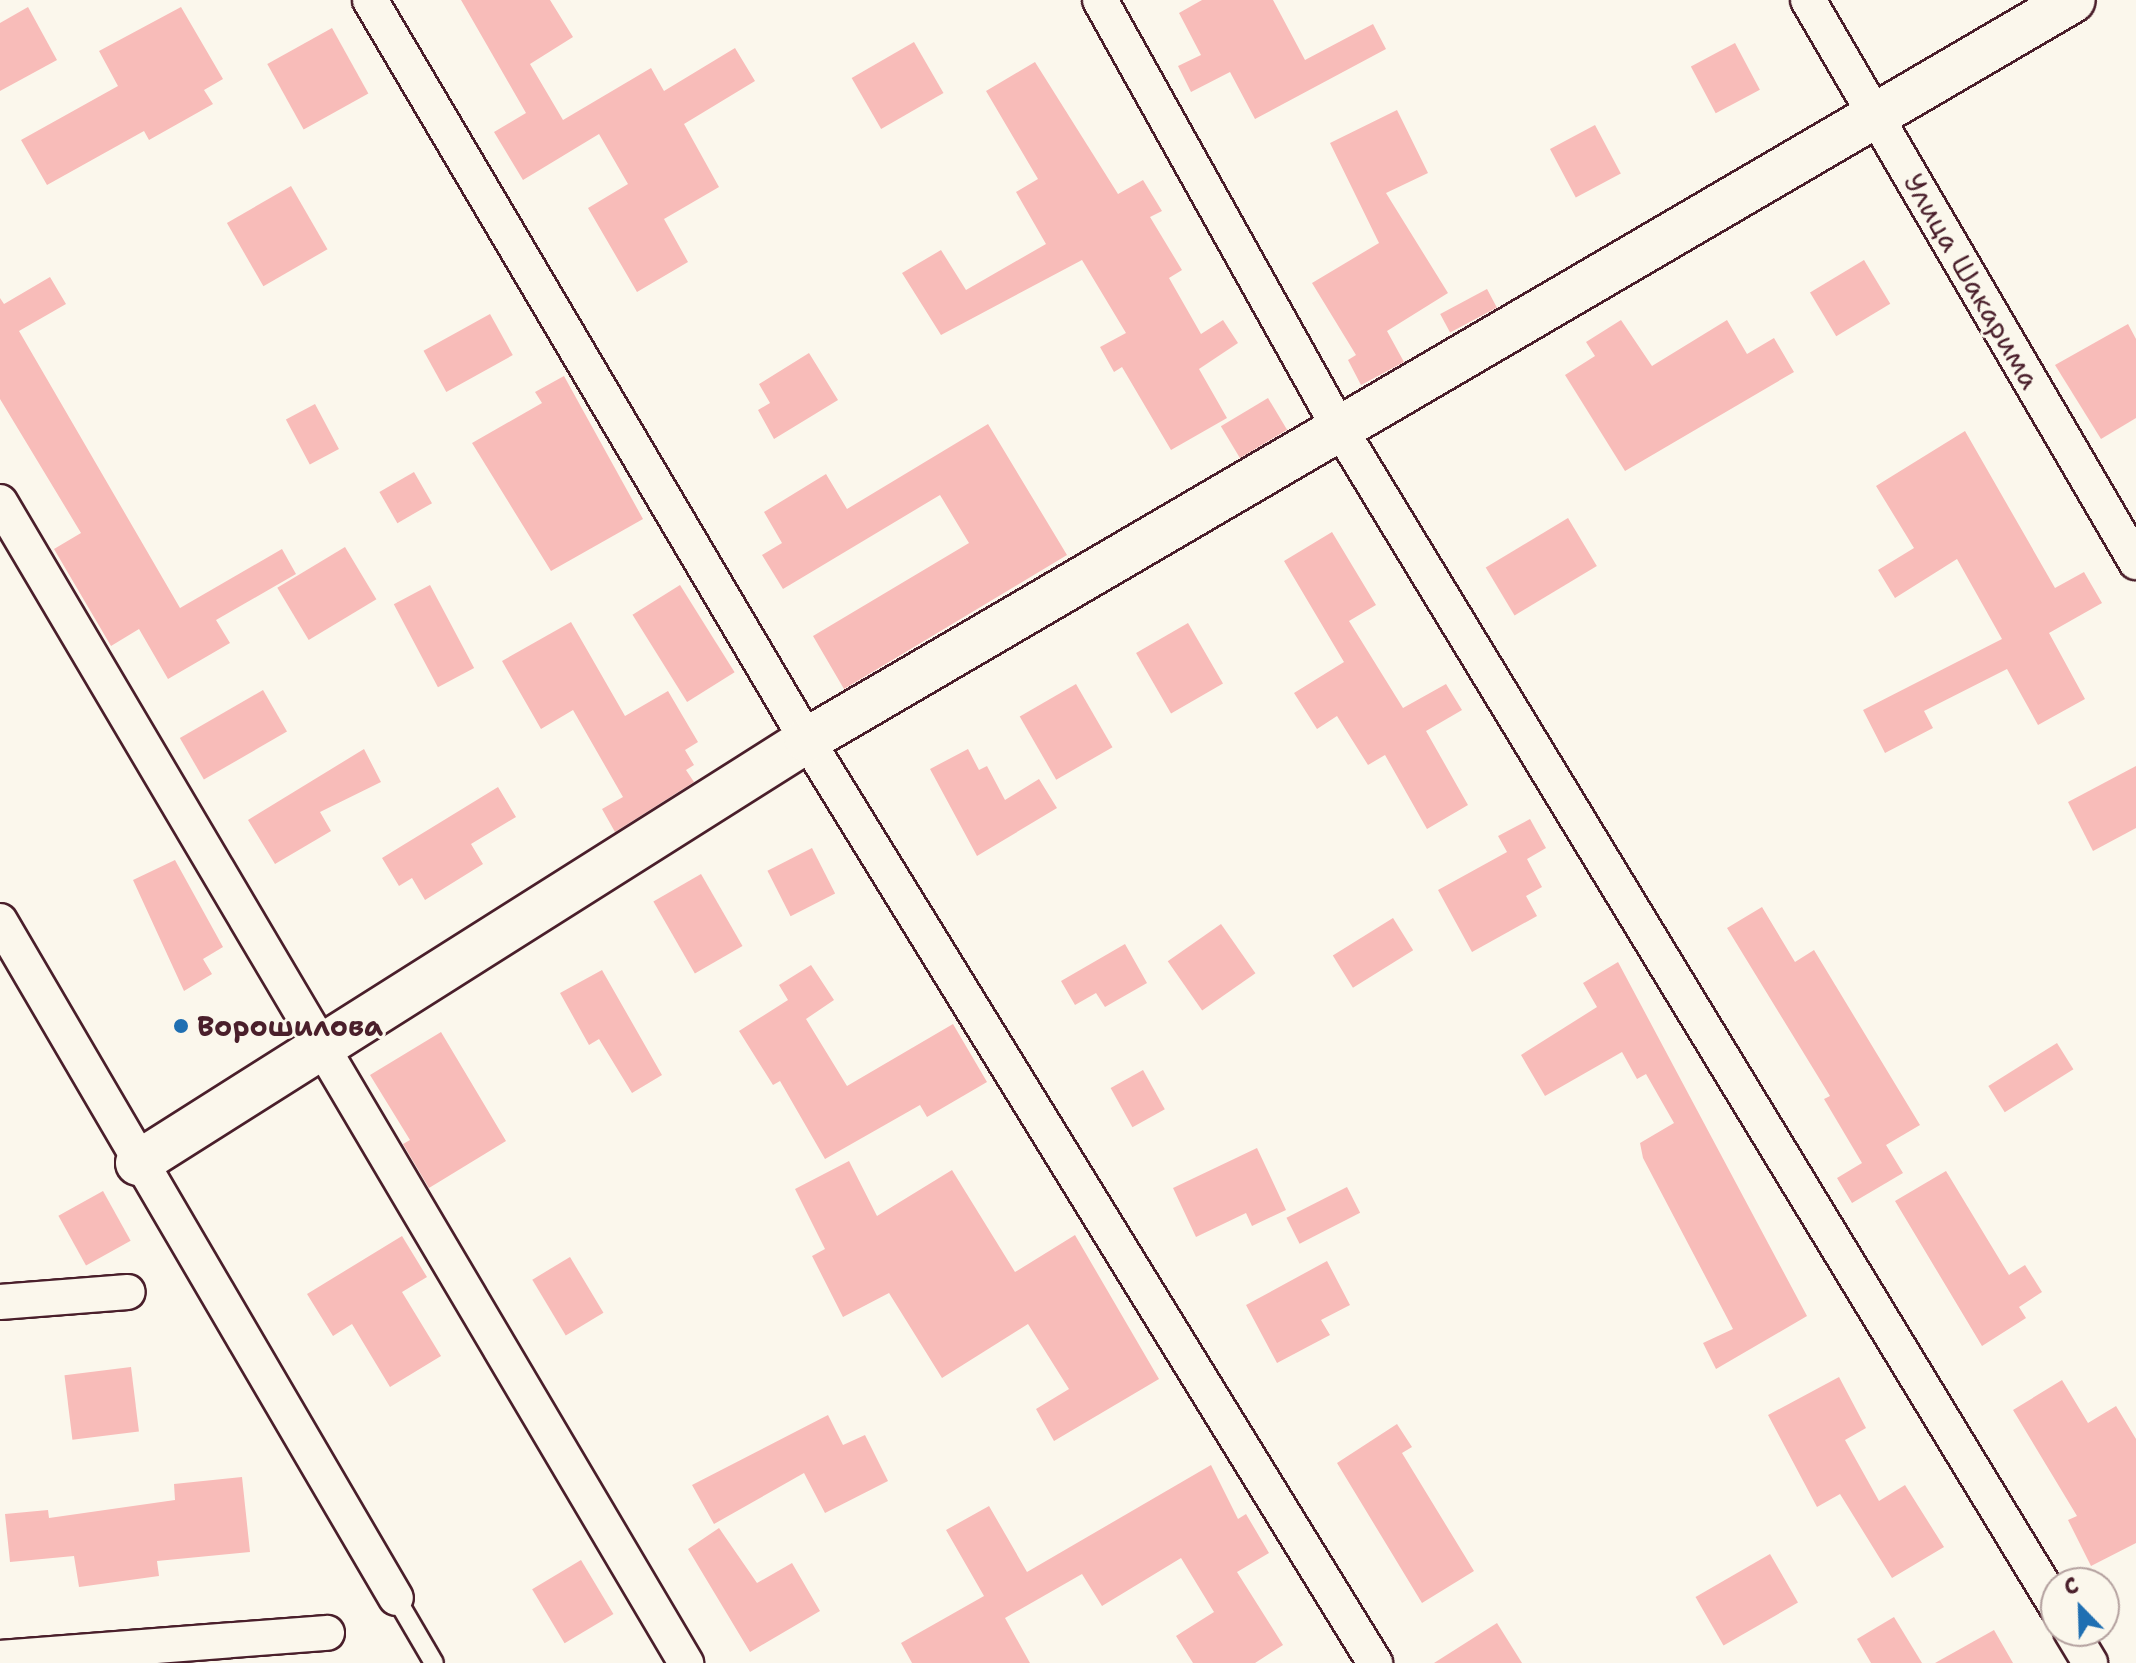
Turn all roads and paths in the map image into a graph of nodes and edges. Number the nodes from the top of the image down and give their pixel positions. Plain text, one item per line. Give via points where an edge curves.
1 (370, 0) edge
2 (1100, 0) edge
3 (1808, 0) edge
4 (2073, 0) edge
5 (1874, 112) junction
6 (1339, 427) junction
7 (0, 502) edge
8 (2136, 562) edge
9 (807, 740) junction
10 (0, 921) edge
11 (325, 1044) junction
12 (138, 1163) junction
13 (128, 1292) dead end
14 (0, 1302) edge
15 (2040, 1580) edge
16 (396, 1598) joint
17 (327, 1633) dead end
18 (0, 1658) edge
19 (434, 1663) edge
20 (686, 1663) edge
21 (1375, 1663) edge

1 - 9 street
2 - 6 street
3 - 5 street, Улица Шакарима
4 - 5 street
5 - 6 street
5 - 8 street, Улица Шакарима
6 - 9 street
6 - 15 street
7 - 11 street
9 - 11 street
9 - 21 street
10 - 12 street
11 - 12 street
11 - 20 street
12 - 16 street
13 - 14 street
16 - 19 lane
17 - 18 street

